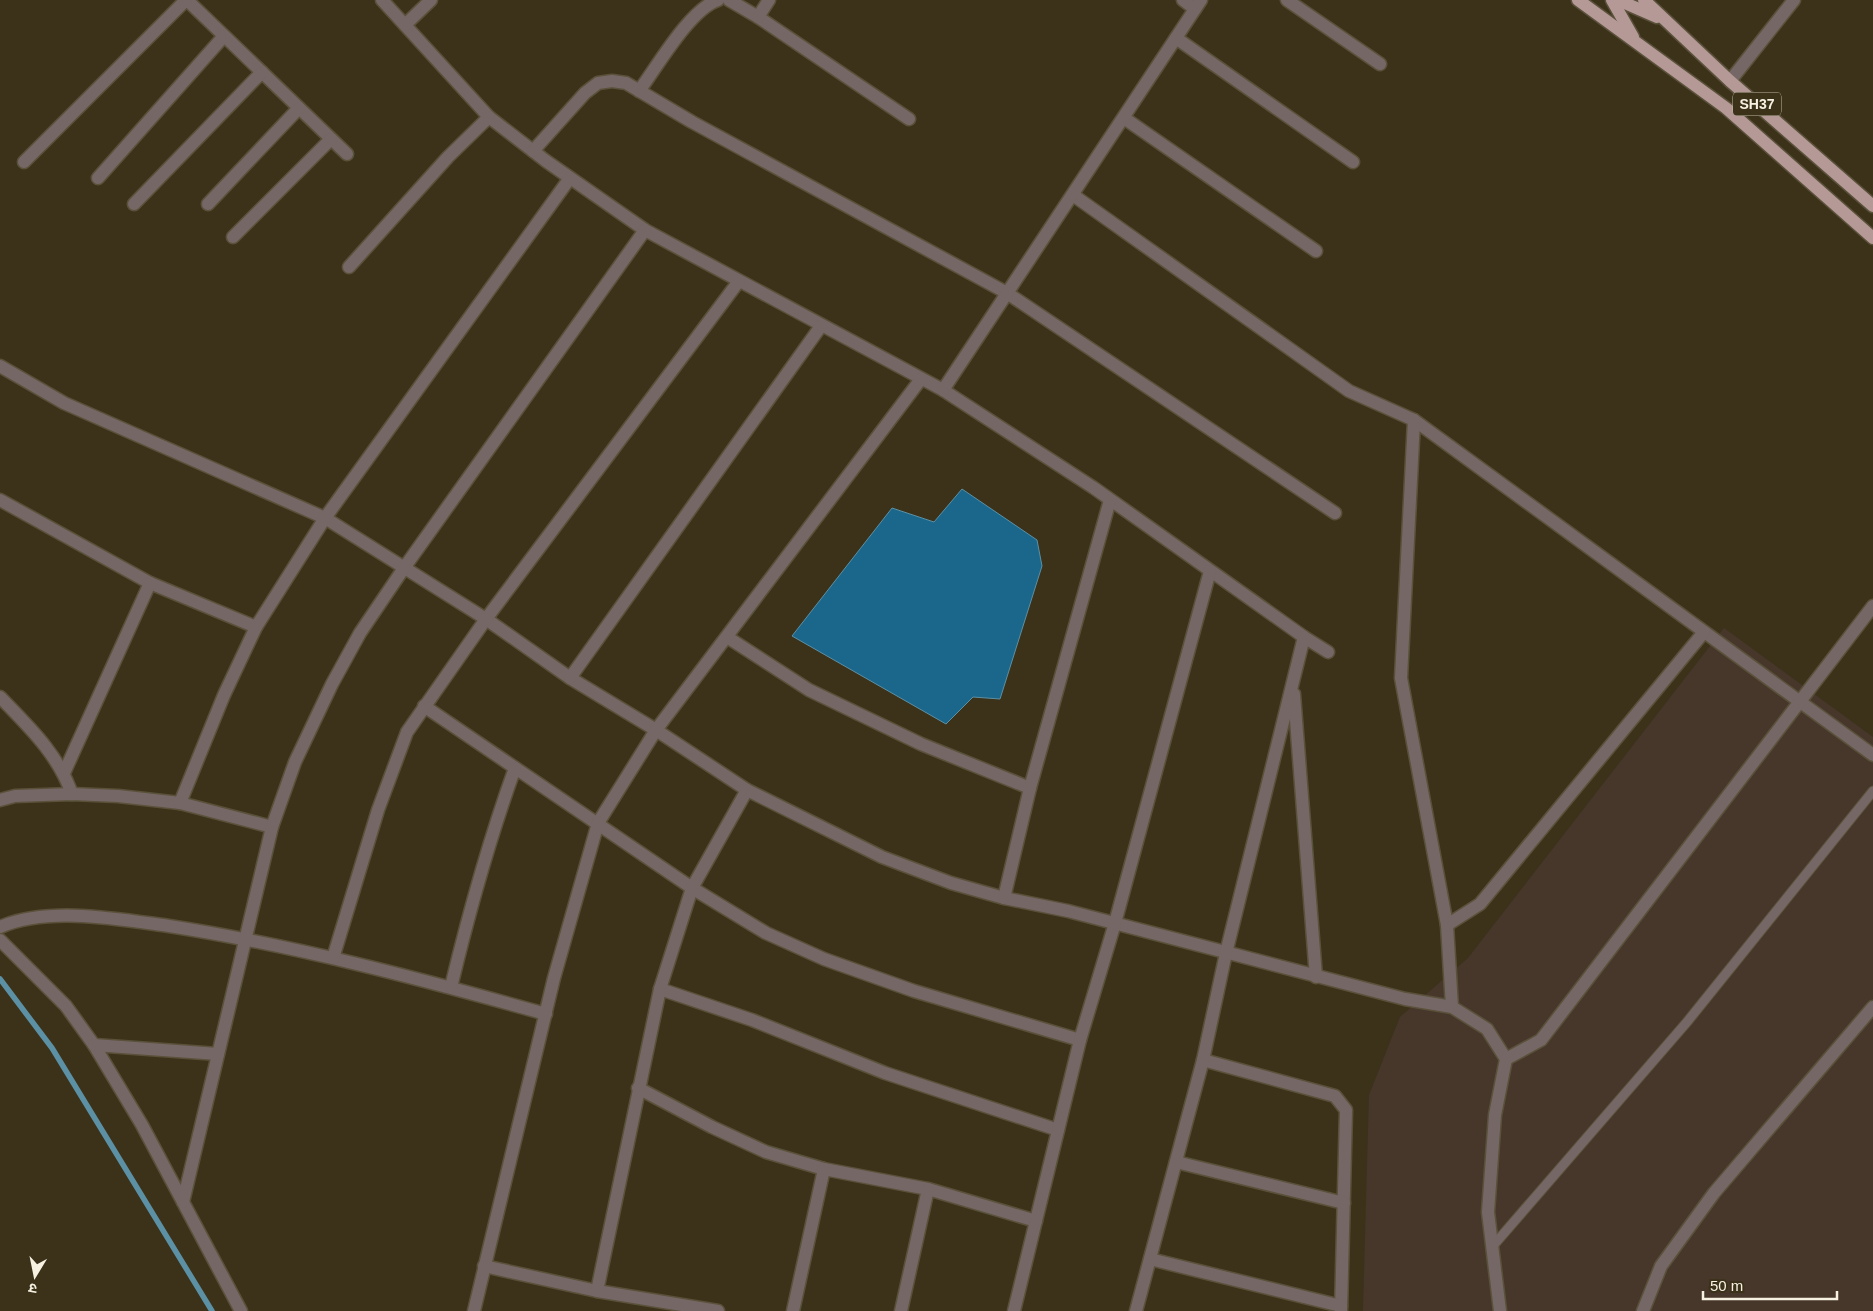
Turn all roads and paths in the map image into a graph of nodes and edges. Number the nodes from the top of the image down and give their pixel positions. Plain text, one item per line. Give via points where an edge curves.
1 (186, 0) edge
2 (382, 0) edge
3 (431, 0) edge
4 (718, 0) edge
5 (729, 0) edge
6 (770, 0) edge
7 (1183, 0) edge
8 (1287, 0) edge
9 (1578, 0) edge
10 (1612, 0) edge
11 (1618, 0) edge
12 (1644, 0) edge
13 (1794, 0) edge
14 (1198, 4) edge
15 (758, 16) junction
16 (1667, 21) junction
17 (405, 25) junction
18 (224, 36) junction
19 (1176, 38) junction
20 (1635, 42) junction
21 (1380, 64) dead end
22 (262, 72) junction
23 (1730, 81) junction
24 (639, 91) junction
25 (299, 108) junction
26 (489, 117) junction
27 (1124, 118) junction
28 (909, 119) dead end
29 (331, 139) junction
30 (533, 151) junction
31 (347, 154) dead end
32 (24, 162) dead end
33 (1353, 162) dead end
34 (98, 178) dead end
35 (570, 178) junction
36 (1073, 195) junction
37 (134, 204) dead end
38 (208, 204) dead end
39 (1873, 206) edge
40 (645, 230) junction
41 (233, 237) dead end
42 (1873, 238) edge
43 (1316, 251) dead end
44 (348, 268) dead end
45 (738, 281) junction
46 (1007, 293) junction
47 (821, 326) junction
48 (0, 366) edge
49 (921, 379) junction
50 (943, 390) junction
51 (1414, 420) junction
52 (0, 500) edge
53 (1110, 500) junction
54 (1334, 513) dead end
55 (325, 518) junction
56 (404, 568) junction
57 (1210, 571) junction
58 (150, 583) junction
59 (1873, 606) edge
60 (486, 619) junction
61 (256, 627) junction
62 (1704, 632) junction
63 (727, 637) junction
64 (1304, 637) junction
65 (1328, 652) dead end
66 (570, 678) junction
67 (1293, 681) junction
68 (0, 697) edge
69 (1801, 702) junction
70 (424, 706) junction
71 (656, 730) junction
72 (1873, 755) edge
73 (515, 768) junction
74 (64, 773) junction
75 (1030, 788) junction
76 (747, 790) junction
77 (1873, 791) edge
78 (72, 794) junction
79 (0, 800) edge
80 (180, 802) junction
81 (598, 823) junction
82 (272, 826) junction
83 (692, 888) junction
84 (1004, 898) junction
85 (1115, 923) junction
86 (1447, 925) junction
87 (0, 926) edge
88 (245, 938) junction
89 (0, 940) edge
90 (1226, 953) junction
91 (334, 958) junction
92 (1316, 977) junction
93 (451, 987) junction
94 (660, 989) junction
95 (1452, 1007) junction
96 (1873, 1007) edge
97 (546, 1014) junction
98 (1080, 1040) junction
99 (94, 1045) junction
100 (218, 1054) junction
101 (1506, 1059) junction
102 (1203, 1060) junction
103 (638, 1088) junction
104 (1058, 1130) junction
105 (1176, 1162) junction
106 (824, 1169) junction
107 (928, 1190) junction
108 (184, 1202) junction
109 (1344, 1203) junction
110 (1036, 1221) junction
111 (1492, 1247) junction
112 (1150, 1258) junction
113 (484, 1266) junction
114 (597, 1291) junction
115 (1341, 1309) edge
116 (241, 1311) edge
117 (474, 1311) edge
118 (718, 1311) edge
119 (793, 1311) edge
120 (901, 1311) edge
121 (1014, 1311) edge
122 (1136, 1311) edge
123 (1500, 1311) edge
124 (1642, 1311) edge

1 - 18 street
1 - 32 street
2 - 17 street
3 - 17 street
4 - 24 street via 709,3 691,20
5 - 15 street
6 - 15 street
7 - 14 street
8 - 21 street
9 - 20 main road
10 - 20 main road
11 - 16 main road
12 - 16 main road, SH37
13 - 23 street
14 - 19 street
15 - 28 street
16 - 23 main road, SH37
17 - 26 street
18 - 22 street
18 - 34 street
19 - 27 street
19 - 33 street
20 - 42 main road via 1726,108
22 - 25 street
22 - 37 street
23 - 39 main road, SH37
24 - 30 street via 626,83 598,83
24 - 46 street
25 - 29 street
25 - 38 street
26 - 30 street
26 - 44 street via 448,157
27 - 36 street
27 - 43 street
29 - 31 street
29 - 41 street
30 - 35 street
35 - 40 street
35 - 55 street
36 - 46 street
36 - 51 street via 1349,391
40 - 45 street
40 - 56 street
45 - 47 street
45 - 60 street
46 - 50 street
46 - 54 street
47 - 49 street
47 - 66 street
48 - 55 street via 64,404
49 - 50 street
49 - 63 street
50 - 53 street
51 - 62 street
51 - 86 street via 1401,678
52 - 58 street
53 - 57 street
53 - 75 street
55 - 56 street
55 - 61 street
56 - 60 street
56 - 82 street via 360,633 332,684 295,762
57 - 64 street
57 - 85 street
58 - 61 street
58 - 74 street
59 - 69 street
60 - 66 street
60 - 70 street
61 - 80 street
62 - 69 street
62 - 86 street via 1480,904
63 - 71 street
63 - 75 street via 809,690 921,744
64 - 65 street
64 - 67 street
66 - 71 street
67 - 90 street
67 - 92 street
68 - 74 street via 47,747
69 - 72 street
69 - 101 street via 1541,1040
70 - 73 street
70 - 91 street via 407,732 378,810
71 - 76 street
71 - 81 street
73 - 81 street
73 - 93 street via 488,843
74 - 78 street
75 - 84 street
76 - 83 street
76 - 84 street via 882,856 951,883
77 - 111 lane via 1687,1022
78 - 79 street via 15,796
78 - 80 street
80 - 82 street
81 - 83 street
81 - 97 street
82 - 88 street
83 - 94 street
83 - 98 street via 766,933 824,959 914,991
84 - 85 street
85 - 90 street
85 - 98 street
86 - 95 street
87 - 88 street via 30,919 109,917
88 - 91 street
88 - 100 street
89 - 99 street via 66,1006
90 - 92 street
90 - 102 street
91 - 93 street
92 - 95 street
93 - 97 street
94 - 103 street
94 - 104 street via 752,1020 885,1073
95 - 101 street via 1487,1029
96 - 124 street via 1714,1193 1661,1266
97 - 113 street
98 - 104 street
99 - 100 street
99 - 108 street
100 - 108 street
101 - 111 street via 1495,1115 1490,1167 1488,1212
102 - 105 street
102 - 109 street via 1335,1096 1346,1110
103 - 106 street via 766,1152
103 - 114 street
104 - 110 street
105 - 109 street
105 - 112 street
106 - 107 street
106 - 119 street
107 - 110 street
107 - 120 street
108 - 116 street
109 - 115 street
110 - 121 street
111 - 123 street
112 - 115 street
112 - 122 street
113 - 114 street
113 - 117 street
114 - 118 street

